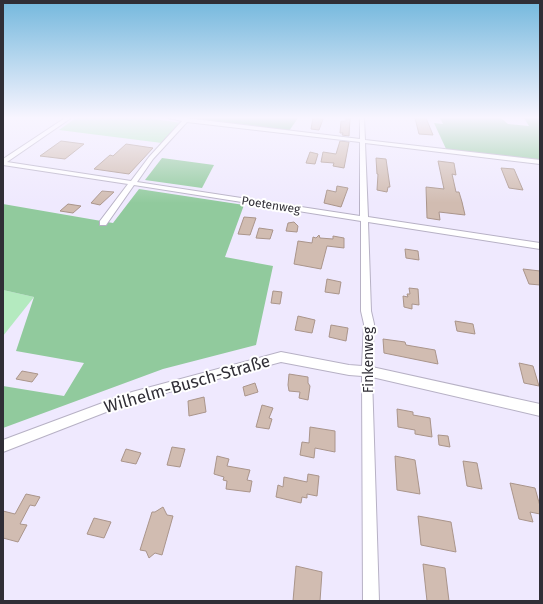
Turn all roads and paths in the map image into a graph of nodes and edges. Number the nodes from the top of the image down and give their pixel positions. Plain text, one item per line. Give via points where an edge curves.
1 (27, 146) edge
2 (162, 146) edge
3 (362, 146) edge
4 (406, 146) edge
5 (3, 162) edge
6 (540, 162) edge
7 (133, 183) junction
8 (364, 220) junction
9 (103, 223) dead end
10 (540, 246) edge
11 (367, 371) junction
12 (540, 410) edge
13 (3, 446) edge
14 (371, 601) edge

1 - 5 street
2 - 7 street
3 - 8 street, Finkenweg
4 - 6 street
5 - 7 street, Poetenweg
7 - 8 street, Poetenweg
7 - 9 street
8 - 10 street, Poetenweg
8 - 11 street, Finkenweg via 366,312 369,324
11 - 12 street, Wilhelm-Busch-Straße
11 - 13 street, Wilhelm-Busch-Straße via 281,357 132,397
11 - 14 street, Finkenweg

